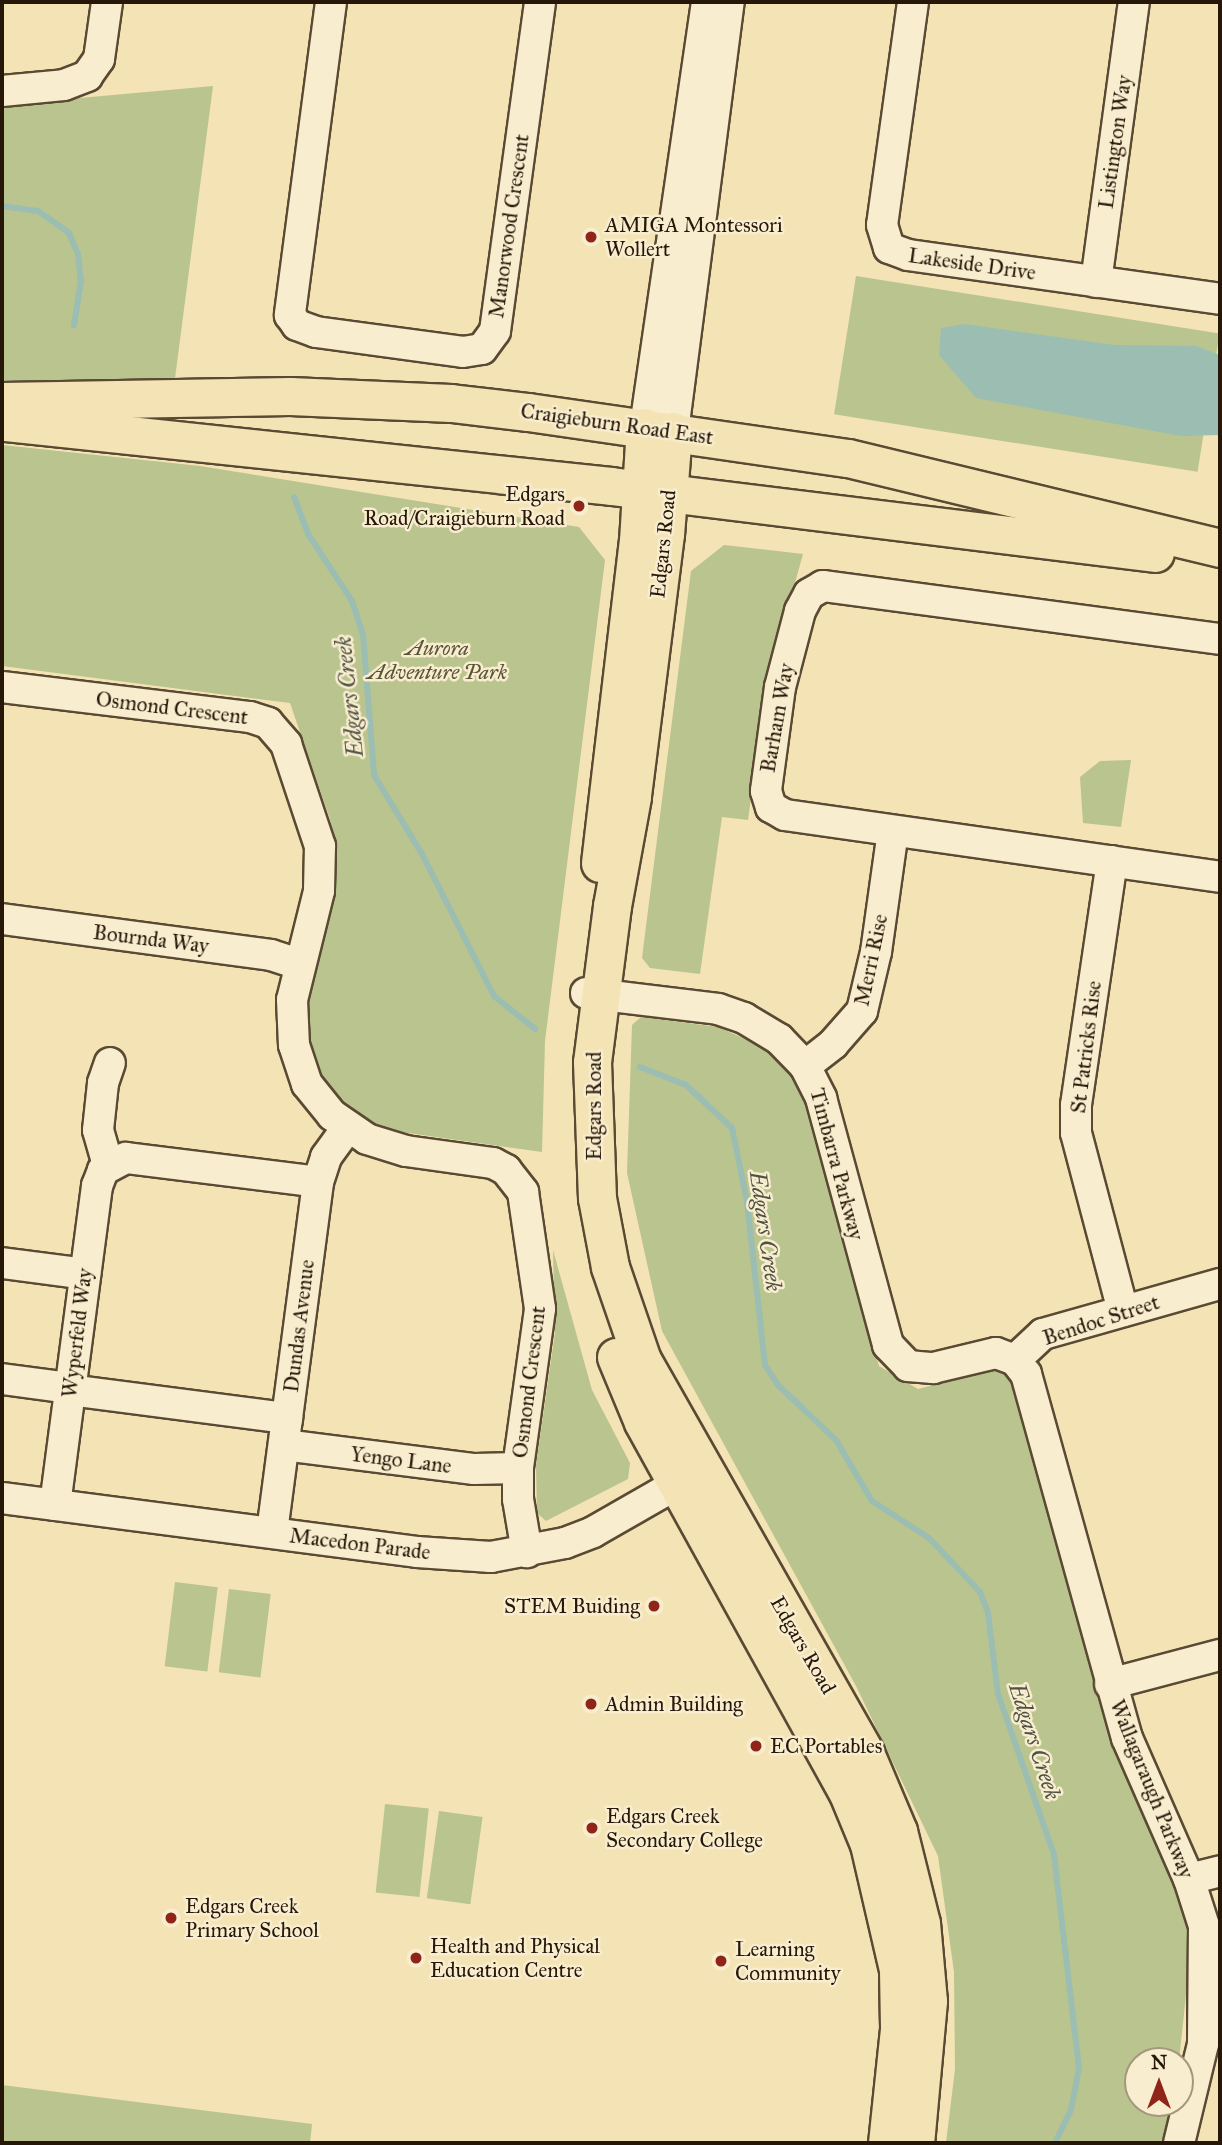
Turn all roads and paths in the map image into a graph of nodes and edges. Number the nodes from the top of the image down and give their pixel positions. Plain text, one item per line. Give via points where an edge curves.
1 (107, 2) edge
2 (331, 2) edge
3 (540, 2) edge
4 (707, 2) edge
5 (729, 2) edge
6 (913, 2) edge
7 (1135, 2) edge
8 (2, 91) edge
9 (1096, 282) junction
10 (1220, 299) edge
11 (2, 401) edge
12 (2, 421) edge
13 (659, 429) junction
14 (655, 494) junction
15 (1220, 548) edge
16 (1220, 560) edge
17 (1220, 639) edge
18 (2, 687) edge
19 (894, 831) junction
20 (1112, 862) junction
21 (1220, 877) edge
22 (2, 919) edge
23 (299, 964) junction
24 (592, 994) junction
25 (110, 1063) dead end
26 (805, 1066) junction
27 (348, 1127) junction
28 (108, 1165) junction
29 (318, 1182) junction
30 (2, 1263) edge
31 (85, 1274) junction
32 (1220, 1284) edge
33 (1123, 1311) junction
34 (1015, 1360) junction
35 (2, 1379) edge
36 (70, 1389) junction
37 (285, 1432) junction
38 (518, 1468) junction
39 (689, 1477) junction
40 (2, 1498) edge
41 (55, 1505) junction
42 (272, 1532) junction
43 (527, 1552) junction
44 (1220, 1655) edge
45 (1110, 1684) junction
46 (1220, 1871) edge
47 (1189, 1879) junction
48 (1211, 2059) edge
49 (887, 2143) edge
50 (915, 2143) edge
51 (1179, 2143) edge

1 - 8 street via 99,59 87,76 64,85
2 - 3 street, Manorwood Crescent via 290,315 297,325 316,332 463,352 482,349 495,331
4 - 13 street, Edgars Road
5 - 13 street, Edgars Road
6 - 9 street, Lakeside Drive via 884,240 908,256
7 - 9 street, Listington Way
9 - 10 street, Lakeside Drive
11 - 13 main road, Craigieburn Road East via 212,395 385,399
12 - 14 main road
13 - 14 main road, Edgars Road
13 - 15 main road, Craigieburn Road East via 922,473
14 - 16 main road
14 - 24 main road, Edgars Road
17 - 19 street, Barham Way via 861,590 815,589 800,611 780,687 766,774 768,801 785,815
18 - 23 street, Osmond Crescent via 250,716 277,731 291,754 320,846 318,891
19 - 20 street, Barham Way
19 - 26 street, Merri Rise via 862,1011
20 - 21 street, Barham Way
20 - 33 street, St Patricks Rise via 1076,1105 1076,1133
22 - 23 street, Bournda Way via 271,955
23 - 27 street, Osmond Crescent via 291,1020 298,1064 319,1101
24 - 26 street, Timbarra Parkway via 718,1009 779,1039
24 - 39 main road, Edgars Road via 578,1142 595,1288 625,1382
25 - 28 street via 98,1130
26 - 34 street, Timbarra Parkway via 824,1108 888,1345 908,1366 933,1368 996,1353
27 - 29 street, Dundas Avenue via 326,1157
27 - 38 street, Osmond Crescent via 390,1148 493,1164 506,1170 523,1192 540,1309
28 - 29 street via 131,1158
28 - 31 street, Wyperfeld Way via 97,1186
29 - 37 street, Dundas Avenue
30 - 31 street
31 - 36 street, Wyperfeld Way
32 - 33 street, Bendoc Street
33 - 34 street, Bendoc Street via 1043,1334
34 - 45 street, Wallagaraugh Parkway via 1026,1374
35 - 36 street, Yengo Lane
36 - 37 street, Yengo Lane
36 - 41 street, Wyperfeld Way
37 - 38 street, Yengo Lane via 474,1469
37 - 42 street, Dundas Avenue
38 - 43 street, Osmond Crescent
39 - 43 street, Macedon Parade via 593,1532
39 - 49 main road, Edgars Road via 847,1791 869,1844 898,1970 899,2029
39 - 50 main road, Edgars Road via 865,1754 898,1831 921,1923 927,1977 927,2042
40 - 41 street, Macedon Parade
41 - 42 street, Macedon Parade
42 - 43 street, Macedon Parade via 469,1557
44 - 45 street
45 - 47 street, Wallagaraugh Parkway via 1135,1757
46 - 47 street
47 - 48 street, Wallagaraugh Parkway via 1205,1942
48 - 51 street, Wallagaraugh Parkway

